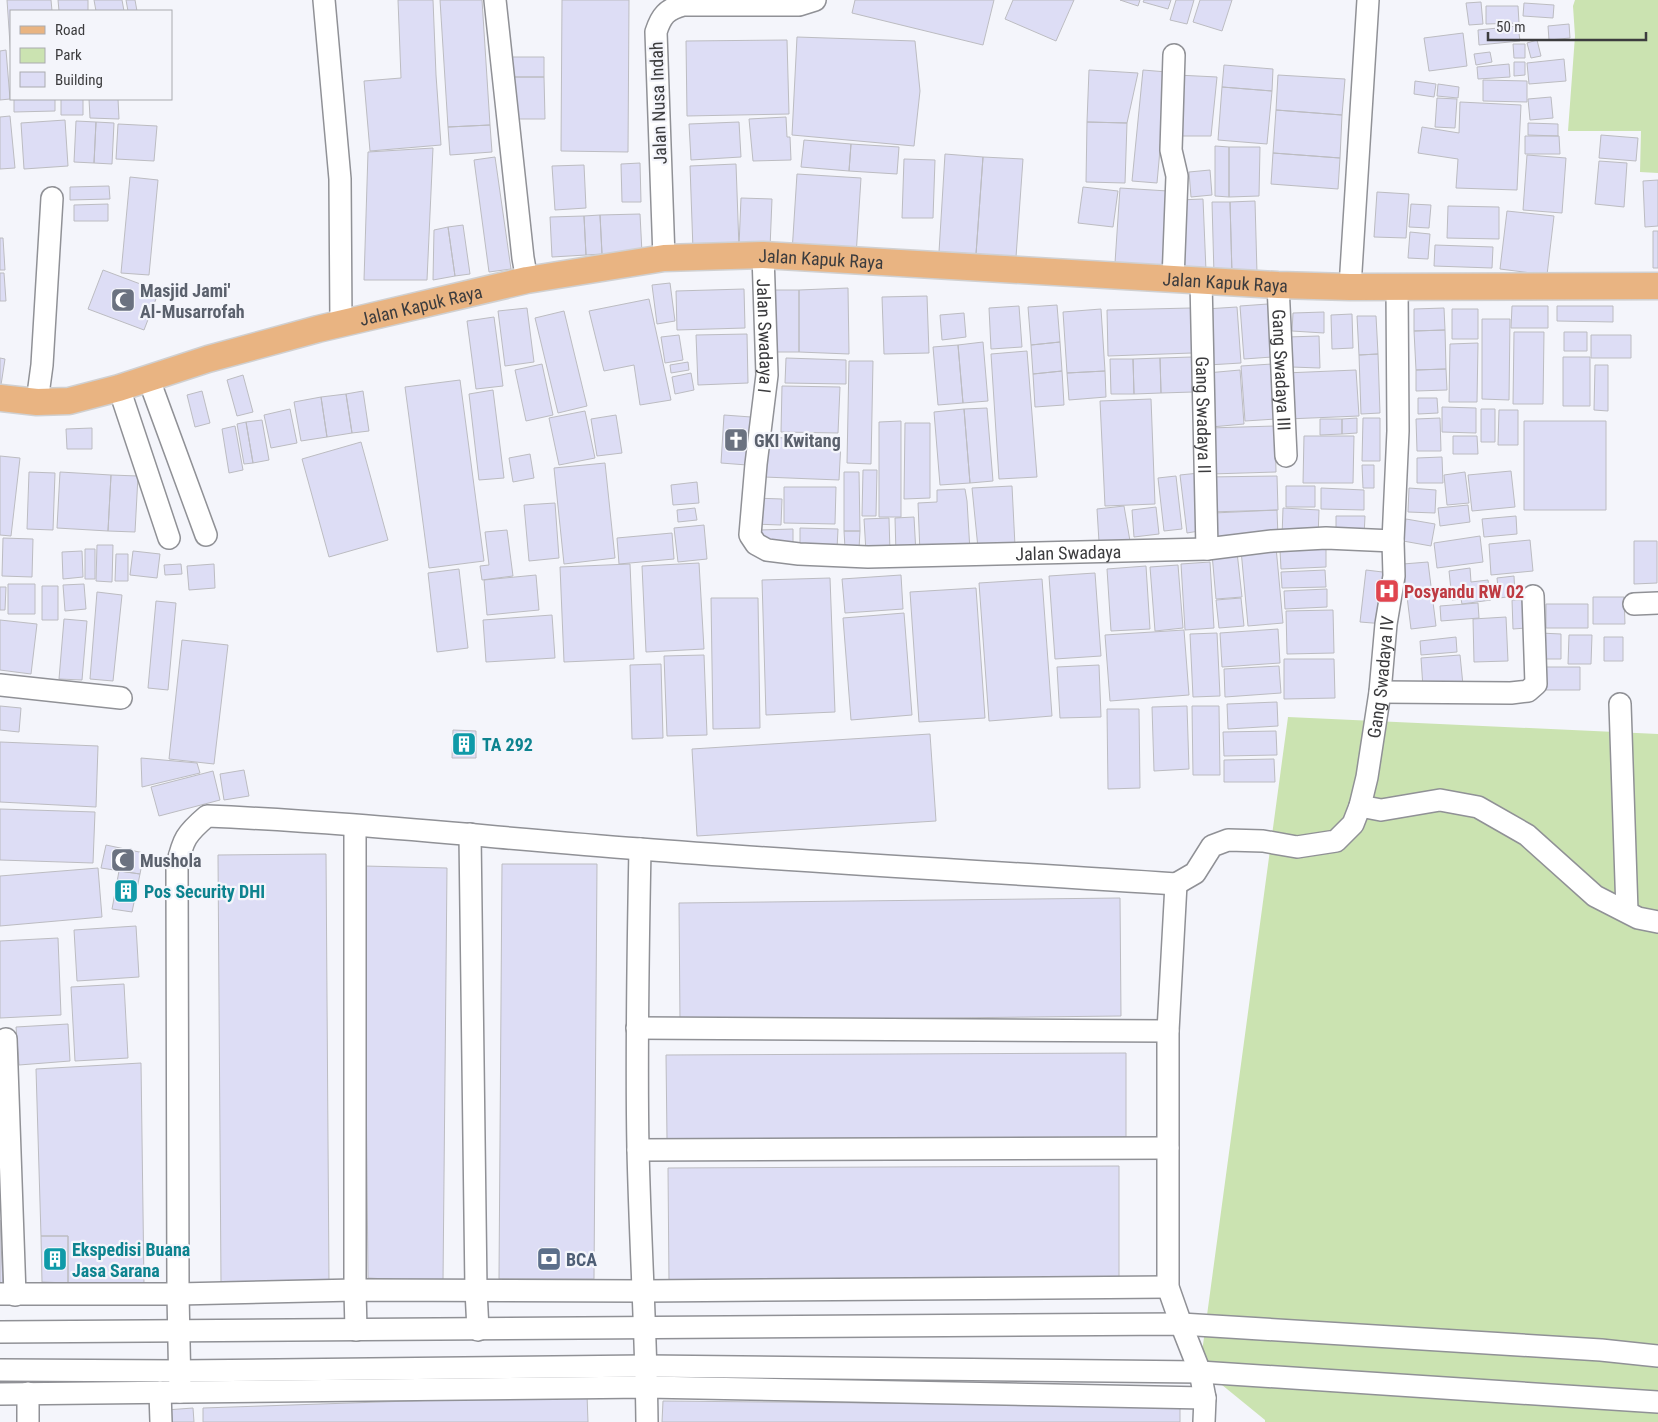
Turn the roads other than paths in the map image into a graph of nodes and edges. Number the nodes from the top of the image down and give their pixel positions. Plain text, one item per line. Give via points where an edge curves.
1 (324, 0) edge
2 (495, 0) edge
3 (815, 0) edge
4 (1368, 0) edge
5 (1174, 55) dead end
6 (52, 198) dead end
7 (763, 255) junction
8 (664, 258) junction
9 (527, 280) junction
10 (1174, 280) junction
11 (1201, 281) junction
12 (1278, 285) junction
13 (1658, 286) edge
14 (1350, 287) junction
15 (1397, 287) junction
16 (341, 324) junction
17 (148, 377) junction
18 (119, 388) junction
19 (0, 398) edge
20 (36, 402) junction
21 (1286, 456) dead end
22 (206, 535) dead end
23 (750, 535) joint
24 (168, 538) dead end
25 (1393, 541) junction
26 (1207, 549) junction
27 (1533, 596) dead end
28 (1658, 603) edge
29 (1634, 604) dead end
30 (0, 685) edge
31 (1380, 692) junction
32 (121, 698) dead end
33 (1620, 704) dead end
34 (1360, 806) junction
35 (355, 826) junction
36 (470, 834) junction
37 (640, 849) junction
38 (1176, 884) junction
39 (1626, 911) junction
40 (1658, 922) edge
41 (637, 1028) junction
42 (1168, 1031) junction
43 (6, 1040) dead end
44 (1168, 1148) junction
45 (638, 1150) junction
46 (1168, 1287) junction
47 (355, 1290) junction
48 (476, 1290) junction
49 (644, 1291) junction
50 (178, 1294) junction
51 (8, 1295) edge
52 (1181, 1324) junction
53 (645, 1329) junction
54 (356, 1330) junction
55 (478, 1330) junction
56 (0, 1332) edge
57 (178, 1332) junction
58 (1658, 1356) edge
59 (646, 1366) junction
60 (0, 1370) edge
61 (179, 1371) junction
62 (1200, 1372) junction
63 (647, 1387) junction
64 (170, 1392) junction
65 (28, 1393) junction
66 (0, 1394) edge
67 (1205, 1398) junction
68 (1658, 1402) edge
69 (28, 1422) edge
70 (161, 1422) edge
71 (647, 1422) edge
72 (1204, 1422) edge

1 - 16 street via 340,179
2 - 9 street
3 - 8 street, Jalan Nusa Indah via 799,5 683,5 664,13 656,32
4 - 14 street
5 - 10 street via 1171,150 1177,176
6 - 20 street via 42,365
7 - 8 main road, Jalan Kapuk Raya
7 - 10 main road, Jalan Kapuk Raya
7 - 23 street, Jalan Swadaya I via 767,375
8 - 9 main road, Jalan Kapuk Raya
9 - 16 main road, Jalan Kapuk Raya
10 - 11 main road, Jalan Kapuk Raya
11 - 12 main road, Jalan Kapuk Raya
11 - 26 street, Gang Swadaya II
12 - 14 main road, Jalan Kapuk Raya
12 - 21 street, Gang Swadaya III
13 - 15 main road, Jalan Kapuk Raya
14 - 15 main road, Jalan Kapuk Raya
15 - 25 street, Gang Swadaya IV via 1398,430
16 - 17 main road, Jalan Kapuk Raya
17 - 18 main road, Jalan Kapuk Raya
17 - 22 street
18 - 20 main road, Jalan Kapuk Raya via 70,401
18 - 24 street
19 - 20 main road, Jalan Kapuk Raya
23 - 26 street, Jalan Swadaya via 756,544 767,550 858,556
25 - 26 street, Jalan Swadaya via 1326,538
25 - 31 street, Gang Swadaya IV via 1394,576
27 - 31 street via 1536,684 1528,690 1511,693
28 - 29 street
30 - 32 street
31 - 34 street, Gang Swadaya IV
33 - 39 street
34 - 38 street, Gang Swadaya IV via 1353,824 1336,840 1298,847 1228,840 1212,846 1195,873
34 - 39 street via 1381,810 1440,800 1478,807 1528,835 1595,896
35 - 36 street
35 - 47 street
35 - 50 street via 207,816 190,830 182,845 177,866 176,896
36 - 37 street
36 - 48 street
37 - 38 street
37 - 41 street
38 - 42 street
39 - 40 street via 1638,918
41 - 42 street
41 - 45 street
42 - 44 street
43 - 51 street
44 - 45 street
44 - 46 street
45 - 49 street
46 - 49 street
46 - 52 street
47 - 48 street
47 - 50 street
47 - 54 street
48 - 49 street
48 - 55 street
49 - 53 street
50 - 51 street
50 - 57 street
52 - 53 street
52 - 58 street
52 - 62 street
53 - 55 street
53 - 59 street
54 - 55 street
54 - 57 street
56 - 57 street
57 - 61 street
59 - 61 street
59 - 62 street
59 - 63 street
60 - 61 street
61 - 64 street
62 - 67 street
62 - 68 street
63 - 64 street
63 - 67 street
63 - 71 street
64 - 65 street
64 - 70 street
65 - 66 street
65 - 69 street
67 - 72 street

